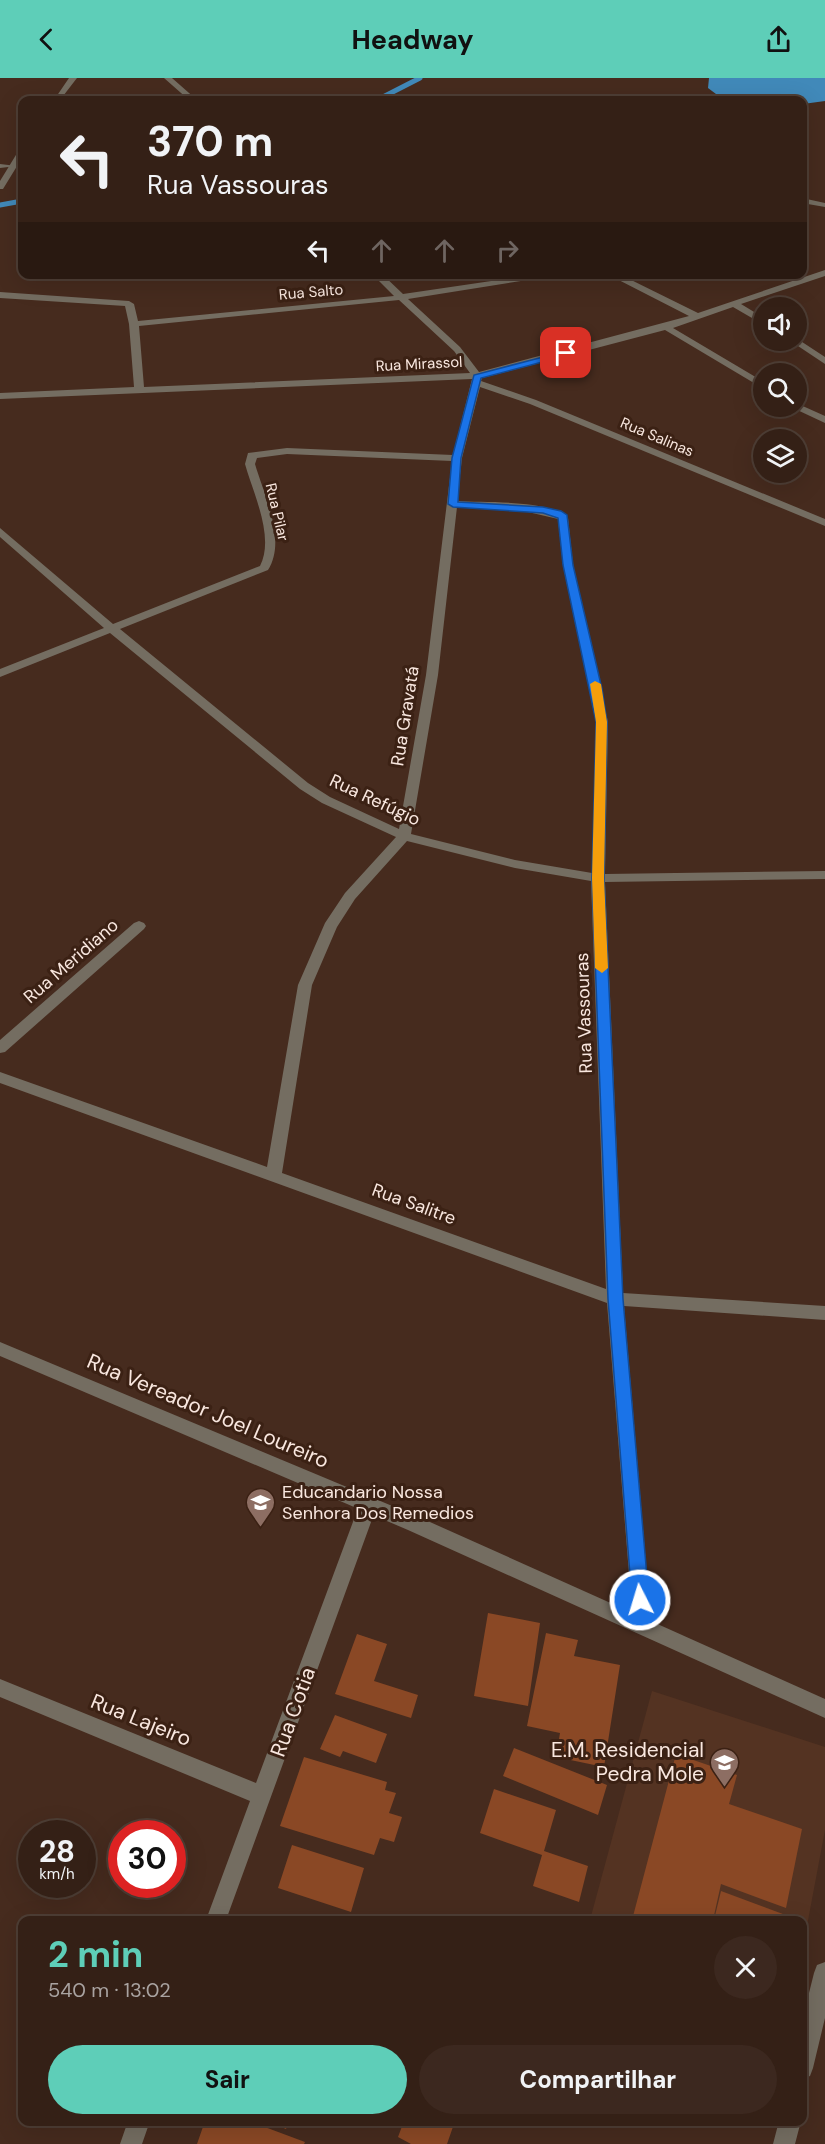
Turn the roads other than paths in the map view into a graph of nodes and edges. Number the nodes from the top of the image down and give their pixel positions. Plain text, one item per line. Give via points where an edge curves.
1 (73, 78) edge
2 (168, 78) edge
3 (60, 96) edge
4 (188, 96) edge
5 (18, 158) edge
6 (0, 166) edge
7 (13, 166) junction
8 (0, 187) edge
9 (825, 273) edge
10 (381, 279) edge
11 (527, 279) edge
12 (620, 279) edge
13 (0, 296) edge
14 (400, 298) junction
15 (734, 304) junction
16 (753, 315) edge
17 (696, 316) junction
18 (134, 324) junction
19 (666, 327) junction
20 (807, 349) edge
21 (825, 361) edge
22 (753, 379) edge
23 (476, 380) junction
24 (139, 391) junction
25 (0, 396) edge
26 (807, 411) edge
27 (825, 420) edge
28 (456, 458) junction
29 (453, 504) junction
30 (825, 524) edge
31 (0, 531) edge
32 (112, 629) junction
33 (0, 673) edge
34 (404, 836) junction
35 (825, 875) edge
36 (598, 878) junction
37 (139, 926) dead end
38 (0, 1048) edge
39 (0, 1077) edge
40 (274, 1174) junction
41 (615, 1299) junction
42 (825, 1313) edge
43 (0, 1349) edge
44 (369, 1503) junction
45 (642, 1623) junction
46 (0, 1688) edge
47 (825, 1709) edge
48 (263, 1796) junction
49 (218, 1916) edge
50 (825, 1973) edge
51 (807, 2047) edge
52 (138, 2126) edge
53 (789, 2126) edge
54 (131, 2144) edge
55 (784, 2144) edge

1 - 3 street
2 - 4 street
5 - 7 street
6 - 7 street
7 - 8 street
9 - 15 street, Rua Mirassol
10 - 14 street
11 - 14 street, Rua Salto
12 - 17 street
13 - 18 street via 120,302 131,307
14 - 18 street, Rua Salto
14 - 23 street via 457,349
15 - 16 street
15 - 17 street, Rua Mirassol
17 - 19 street, Rua Mirassol
18 - 24 street
19 - 22 street
19 - 23 street, Rua Mirassol
20 - 21 street
23 - 24 street, Rua Mirassol
23 - 28 street, Rua Gravatá
23 - 30 street, Rua Salinas
24 - 25 street, Rua Mirassol
26 - 27 street
28 - 29 street, Rua Gravatá
28 - 32 street, Rua Pilar via 287,451 252,455 250,464 268,532 268,562 249,574
29 - 34 street, Rua Gravatá via 432,675
29 - 36 street, Rua Vassouras via 543,510 558,513 565,522 568,565 602,722
31 - 32 street, Rua Refúgio
32 - 33 street, Rua Pilar
32 - 34 street, Rua Refúgio via 304,786
34 - 36 street, Rua Refúgio via 515,864
34 - 40 street via 350,896 330,926 305,985
35 - 36 street, Rua Refúgio
36 - 41 street, Rua Vassouras
37 - 38 street, Rua Meridiano
39 - 40 street, Rua Salitre
40 - 41 street, Rua Salitre
41 - 42 street, Rua Salitre
41 - 45 street, Rua Vassouras
43 - 44 street, Rua Vereador Joel Loureiro
44 - 45 street, Rua Vereador Joel Loureiro
44 - 48 street, Rua Cotia
45 - 47 street, Rua Vereador Joel Loureiro
46 - 48 street, Rua Lajeiro
48 - 49 street, Rua Cotia
50 - 51 street
52 - 54 street
53 - 55 street

